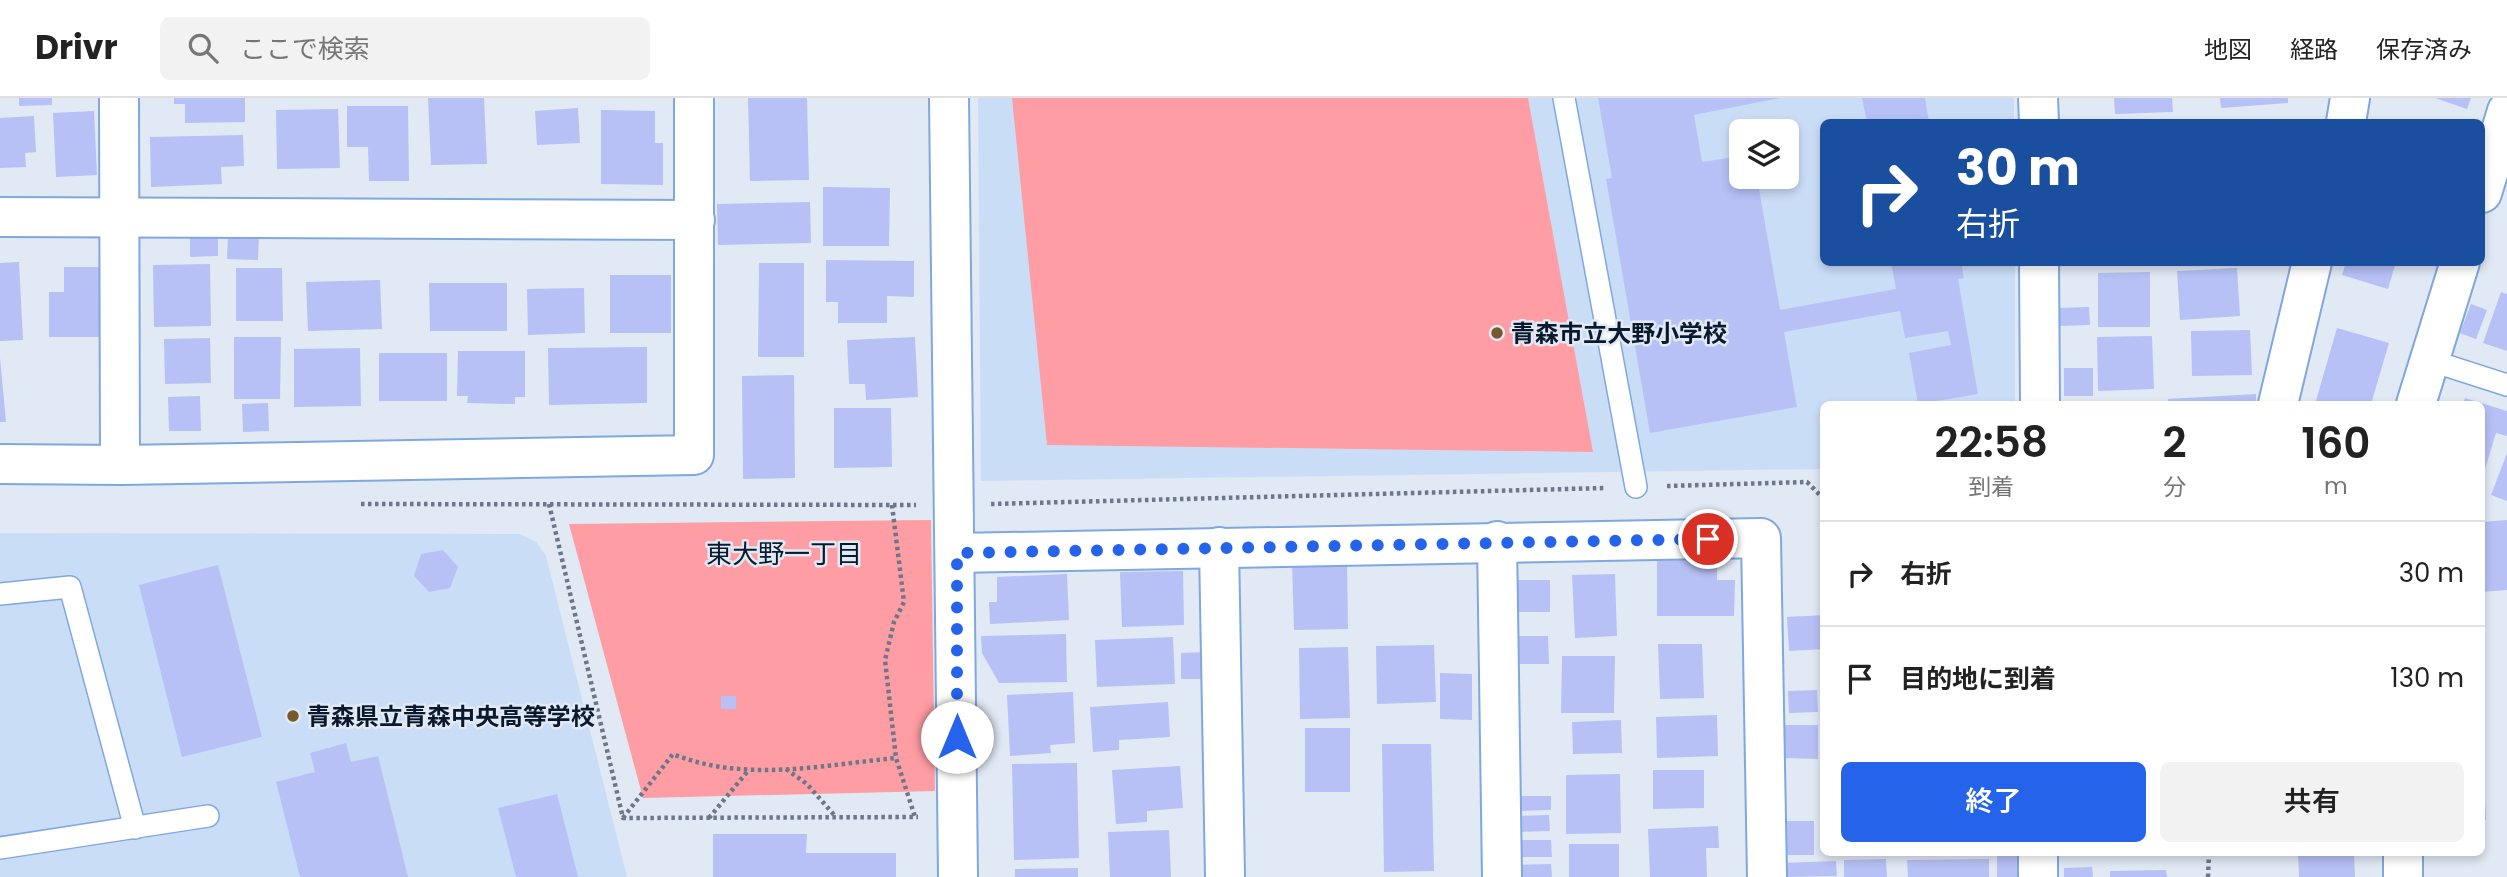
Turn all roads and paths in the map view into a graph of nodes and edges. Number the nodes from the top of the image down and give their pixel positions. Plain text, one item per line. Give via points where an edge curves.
1 (118, 98) edge
2 (694, 98) edge
3 (949, 98) edge
4 (1564, 98) edge
5 (2038, 98) edge
6 (2350, 98) edge
7 (2507, 111) edge
8 (2039, 119) edge
9 (2346, 119) edge
10 (2485, 183) edge
11 (119, 216) junction
12 (0, 217) edge
13 (695, 220) junction
14 (2039, 266) edge
15 (2311, 266) edge
16 (2459, 266) edge
17 (2429, 360) junction
18 (2507, 385) edge
19 (2040, 401) edge
20 (2279, 401) edge
21 (2417, 401) edge
22 (0, 464) edge
23 (120, 465) junction
24 (1636, 487) dead end
25 (549, 504) dead end
26 (892, 505) dead end
27 (1497, 541) junction
28 (1219, 547) junction
29 (957, 553) junction
30 (0, 594) edge
31 (896, 758) junction
32 (786, 768) junction
33 (748, 772) junction
34 (208, 816) dead end
35 (958, 816) junction
36 (835, 817) junction
37 (915, 817) junction
38 (622, 818) junction
39 (709, 818) junction
40 (135, 828) junction
41 (0, 848) edge
42 (2038, 856) edge
43 (2209, 856) edge
44 (2403, 856) edge
45 (958, 877) edge
46 (1225, 877) edge
47 (1502, 877) edge
48 (1767, 877) edge
49 (2038, 877) edge
50 (2208, 877) edge
51 (2403, 877) edge

1 - 11 street
2 - 13 street
3 - 29 street
4 - 24 lane
5 - 8 street
6 - 9 street
7 - 10 street
11 - 12 street
11 - 13 street
11 - 23 street
13 - 23 street via 694,455
14 - 19 street
15 - 20 street
16 - 17 street
17 - 18 lane
17 - 21 street
22 - 23 street
25 - 38 path
26 - 31 path via 904,602 885,660
27 - 28 street
27 - 47 street
27 - 48 street via 1761,538
28 - 29 street
28 - 46 street
29 - 35 street
30 - 40 lane via 70,587
31 - 32 path
31 - 37 path
32 - 33 path
32 - 36 path via 807,784
33 - 38 path via 673,754
33 - 39 path
34 - 40 lane
35 - 37 path
35 - 45 street
36 - 37 path
36 - 39 path
38 - 39 path
40 - 41 lane
42 - 49 street
43 - 50 path
44 - 51 street

